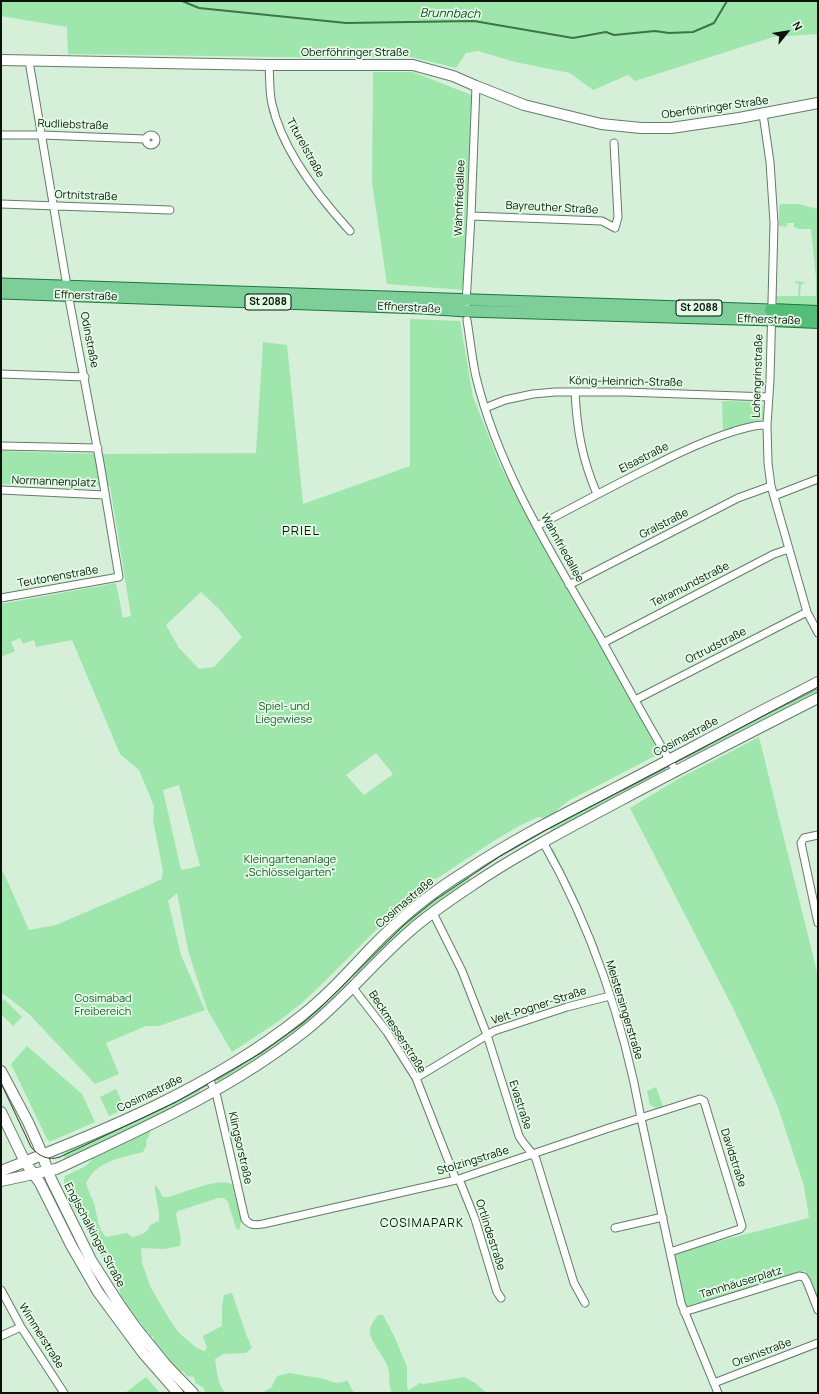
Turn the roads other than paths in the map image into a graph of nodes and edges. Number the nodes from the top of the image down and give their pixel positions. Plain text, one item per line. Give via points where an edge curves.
1 (1, 60) edge
2 (29, 60) junction
3 (270, 64) junction
4 (476, 86) junction
5 (818, 103) edge
6 (763, 114) junction
7 (1, 135) edge
8 (42, 135) junction
9 (145, 139) dead end
10 (614, 143) dead end
11 (1, 204) edge
12 (54, 206) junction
13 (170, 210) dead end
14 (471, 216) junction
15 (350, 231) dead end
16 (1, 284) edge
17 (69, 291) junction
18 (1, 293) edge
19 (467, 311) junction
20 (818, 312) edge
21 (771, 315) junction
22 (818, 322) edge
23 (1, 374) edge
24 (85, 378) junction
25 (575, 392) junction
26 (769, 397) junction
27 (485, 408) junction
28 (767, 425) junction
29 (1, 446) edge
30 (98, 448) junction
31 (818, 479) edge
32 (771, 486) junction
33 (1, 490) edge
34 (597, 494) junction
35 (105, 495) junction
36 (774, 496) junction
37 (537, 526) junction
38 (789, 549) junction
39 (119, 577) joint
40 (570, 585) junction
41 (1, 598) edge
42 (807, 612) junction
43 (818, 633) edge
44 (603, 643) junction
45 (818, 682) edge
46 (818, 698) edge
47 (635, 700) junction
48 (669, 760) junction
49 (676, 771) junction
50 (535, 829) junction
51 (818, 835) edge
52 (543, 842) junction
53 (432, 913) junction
54 (818, 923) edge
55 (353, 988) junction
56 (610, 996) junction
57 (487, 1035) junction
58 (1, 1071) edge
59 (209, 1078) junction
60 (416, 1078) junction
61 (215, 1091) junction
62 (700, 1099) joint
63 (1, 1112) edge
64 (641, 1118) junction
65 (533, 1154) junction
66 (42, 1155) junction
67 (25, 1162) junction
68 (1, 1171) edge
69 (47, 1171) junction
70 (33, 1174) junction
71 (458, 1180) junction
72 (1, 1181) edge
73 (663, 1217) junction
74 (248, 1223) joint
75 (614, 1228) dead end
76 (670, 1252) junction
77 (1, 1290) edge
78 (500, 1298) dead end
79 (585, 1303) dead end
80 (818, 1310) edge
81 (684, 1312) junction
82 (22, 1327) junction
83 (1, 1336) edge
84 (818, 1343) edge
85 (714, 1383) junction
86 (64, 1393) edge
87 (178, 1393) edge
88 (193, 1393) edge
89 (718, 1393) edge

1 - 2 main road, Oberföhringer Straße
2 - 3 main road, Oberföhringer Straße
2 - 8 street, Odinstraße
3 - 4 main road, Oberföhringer Straße via 412,65 440,71
3 - 15 street, Titurelstraße via 271,103 279,129 305,174 326,204
4 - 6 main road, Oberföhringer Straße via 548,112 601,124 641,128 671,128
4 - 14 street, Wahnfriedallee
5 - 6 main road, Oberföhringer Straße
6 - 21 street, Lohengrinstraße via 773,203
7 - 8 street, Rudliebstraße
8 - 9 street, Rudliebstraße
8 - 12 street, Odinstraße
10 - 14 street, Bayreuther Straße via 618,217 616,228 602,221
11 - 12 street, Ortnitstraße
12 - 13 street, Ortnitstraße
12 - 17 street, Odinstraße
14 - 19 street, Wahnfriedallee
16 - 17 main road, Effnerstraße / St 2088
17 - 18 main road, Effnerstraße / St 2088
17 - 19 main road, Effnerstraße / St 2088
17 - 24 street, Odinstraße
19 - 21 main road, Effnerstraße / St 2088
19 - 21 main road, Effnerstraße / St 2088 via 627,305
19 - 27 street, Wahnfriedallee via 471,351
20 - 21 highway, Effnerstraße / St 2088
21 - 22 highway, Effnerstraße / St 2088
21 - 26 street, Lohengrinstraße
23 - 24 street
24 - 30 street, Odinstraße
25 - 26 street, König-Heinrich-Straße
25 - 27 street, König-Heinrich-Straße via 533,394 505,400
25 - 34 street via 580,442 587,470
26 - 28 street, Lohengrinstraße
27 - 37 street, Wahnfriedallee via 506,462
28 - 32 street, Lohengrinstraße
28 - 34 street, Elsastraße via 758,424 714,438
29 - 30 street
30 - 35 street, Odinstraße
31 - 36 street
32 - 36 street, Lohengrinstraße
32 - 40 street, Gralstraße via 738,498
33 - 35 street, Normannenplatz
34 - 37 street, Elsastraße
35 - 39 street, Odinstraße
36 - 38 street, Lohengrinstraße
37 - 40 street, Wahnfriedallee
38 - 42 street, Lohengrinstraße
38 - 44 street, Telramundstraße via 774,554
39 - 41 street, Teutonenstraße
40 - 44 street, Wahnfriedallee
42 - 43 street, Lohengrinstraße
42 - 47 street, Ortrudstraße
44 - 47 street, Wahnfriedallee
45 - 48 main road, Cosimastraße
46 - 49 main road
47 - 48 street, Wahnfriedallee
48 - 49 street, Wahnfriedallee
48 - 50 main road, Cosimastraße
49 - 52 main road
50 - 52 main road
50 - 59 main road, Cosimastraße via 494,852 440,889 400,921 313,1007 259,1048
51 - 54 street via 804,838 800,843
52 - 53 main road via 472,885
52 - 56 street, Meistersingerstraße via 586,932
53 - 55 main road via 410,931
53 - 57 street, Evastraße via 462,972
55 - 60 street, Beckmesserstraße via 387,1032
55 - 61 main road via 284,1048
56 - 57 street, Veit-Pogner-Straße
56 - 64 street, Meistersingerstraße via 624,1039
57 - 60 street, Veit-Pogner-Straße
57 - 65 street, Evastraße via 518,1136
58 - 66 main road, Englschalkinger Straße
59 - 61 street, Klingsorstraße
59 - 66 main road, Cosimastraße via 107,1128
60 - 71 street, Beckmesserstraße
61 - 69 main road via 126,1136
61 - 74 street, Klingsorstraße
62 - 64 street, Stolzingstraße
62 - 76 street, Davidstraße via 704,1101 742,1226 740,1229
63 - 67 main road, Englschalkinger Straße
64 - 65 street, Stolzingstraße
64 - 73 street, Meistersingerstraße
65 - 71 street, Stolzingstraße
65 - 79 street, Evastraße via 574,1283
66 - 67 main road, Cosimastraße
66 - 69 main road, Englschalkinger Straße
67 - 68 main road, Cosimastraße
67 - 70 main road, Englschalkinger Straße
69 - 70 main road
69 - 88 main road, Englschalkinger Straße via 92,1260 119,1304 151,1347
70 - 72 main road
70 - 87 main road, Englschalkinger Straße via 98,1292 143,1354
71 - 74 street, Stolzingstraße via 263,1224
71 - 78 street, Ortlindestraße
73 - 75 street
73 - 76 street, Meistersingerstraße
76 - 81 street, Meistersingerstraße
77 - 82 street, Wimmerstraße
80 - 81 street, Tannhäuserplatz via 807,1282 804,1277 799,1276
81 - 85 street, Meistersingerstraße
82 - 83 street
82 - 86 street, Wimmerstraße
84 - 85 street, Orsinistraße
85 - 89 street, Meistersingerstraße

